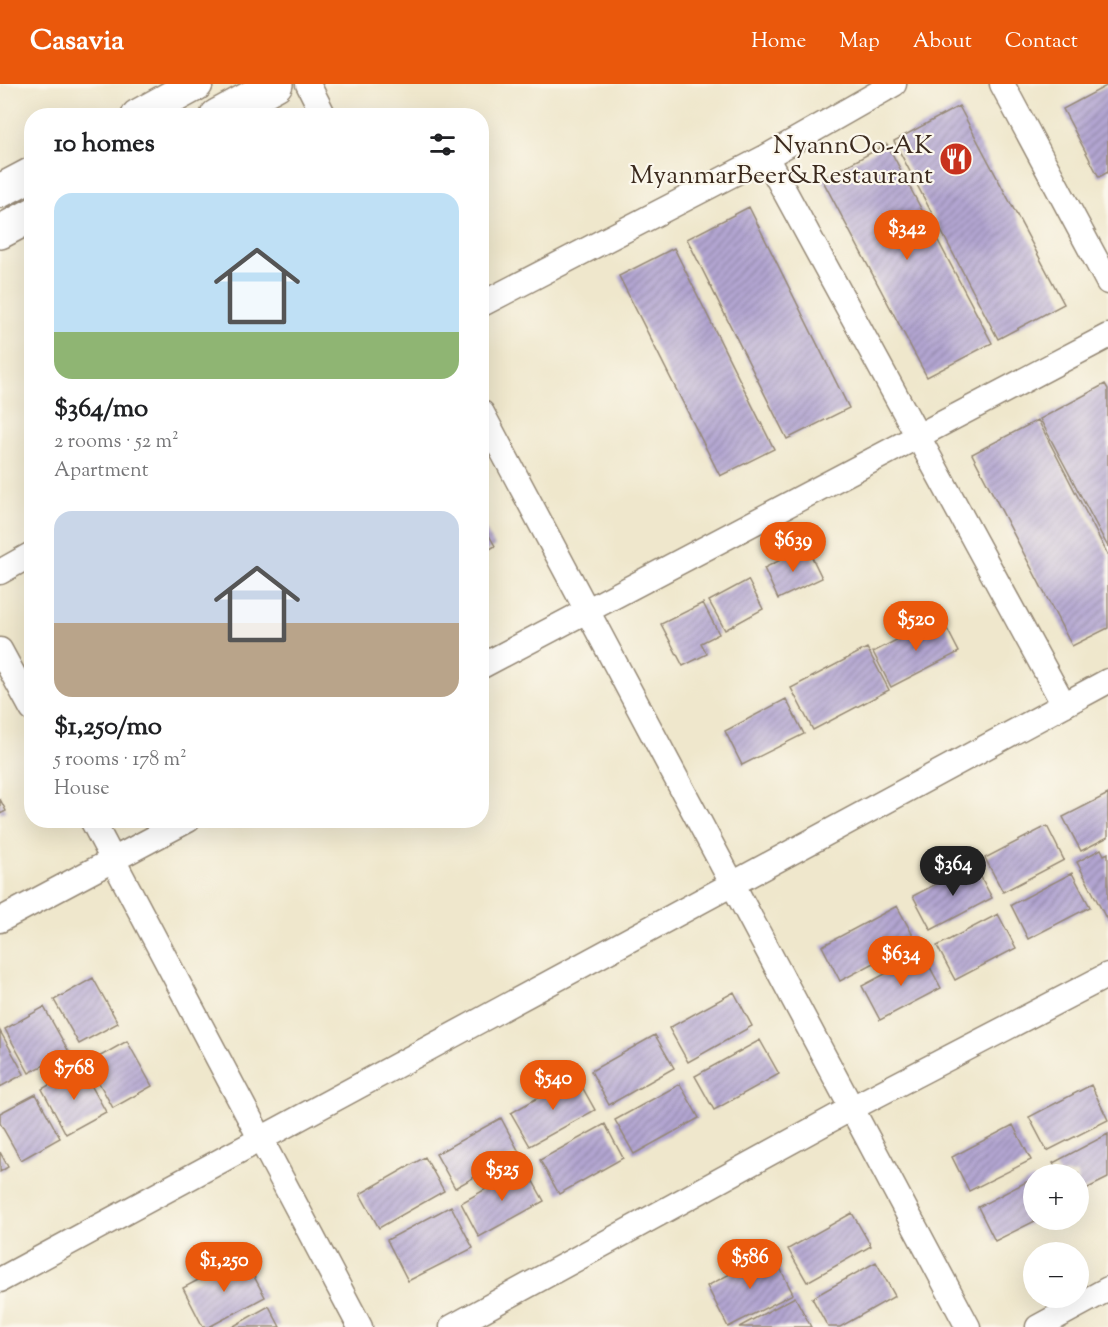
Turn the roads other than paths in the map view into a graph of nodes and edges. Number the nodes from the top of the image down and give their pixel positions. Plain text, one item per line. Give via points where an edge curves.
1 (196, 84) edge
2 (276, 84) edge
3 (308, 84) edge
4 (894, 84) edge
5 (1002, 84) edge
6 (152, 108) edge
7 (232, 108) edge
8 (320, 108) edge
9 (765, 157) junction
10 (24, 178) edge
11 (0, 191) edge
12 (1108, 282) edge
13 (489, 300) edge
14 (1108, 336) edge
15 (489, 426) edge
16 (918, 436) junction
17 (24, 558) edge
18 (0, 572) edge
19 (587, 610) junction
20 (0, 650) edge
21 (489, 662) edge
22 (1108, 681) edge
23 (24, 694) edge
24 (1064, 705) junction
25 (96, 828) edge
26 (173, 828) edge
27 (113, 860) junction
28 (733, 884) junction
29 (0, 920) edge
30 (1108, 975) edge
31 (852, 1108) junction
32 (261, 1139) junction
33 (0, 1280) edge
34 (1108, 1288) edge
35 (360, 1327) edge
36 (452, 1327) edge
37 (968, 1327) edge
38 (1038, 1327) edge

1 - 6 highway
2 - 7 highway
3 - 8 lane
4 - 9 lane
5 - 12 lane
9 - 13 lane
9 - 16 lane
10 - 11 highway
14 - 16 lane
15 - 19 lane
16 - 19 lane
16 - 24 lane
17 - 18 lane
19 - 21 lane
19 - 28 lane
20 - 23 lane
22 - 24 lane
24 - 28 lane
25 - 27 lane
26 - 27 lane
27 - 29 lane
27 - 32 lane
28 - 31 lane
28 - 32 lane
30 - 31 lane
31 - 36 lane
31 - 37 lane
32 - 33 lane
32 - 35 lane
34 - 38 lane

